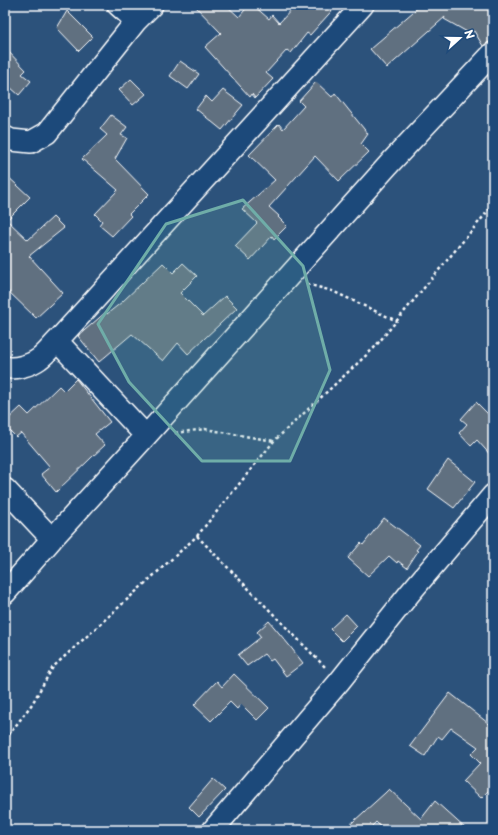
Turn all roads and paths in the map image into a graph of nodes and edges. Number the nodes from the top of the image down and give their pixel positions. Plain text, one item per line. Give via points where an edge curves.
1 (118, 5) edge
2 (152, 5) edge
3 (363, 5) edge
4 (136, 21) junction
5 (493, 53) edge
6 (5, 137) edge
7 (493, 205) edge
8 (288, 278) junction
9 (397, 321) junction
10 (57, 341) junction
11 (5, 367) edge
12 (146, 436) junction
13 (274, 442) junction
14 (5, 489) edge
15 (493, 495) edge
16 (197, 536) junction
17 (52, 539) junction
18 (5, 593) edge
19 (339, 682) junction
20 (5, 740) edge
21 (213, 830) edge

1 - 4 street
2 - 4 street
3 - 10 street
4 - 6 street via 46,133 31,142
5 - 8 street
7 - 9 path
8 - 9 path via 332,291
8 - 12 street
9 - 13 path via 374,348
10 - 11 street via 38,360 22,366
10 - 12 street
12 - 13 path via 205,429
12 - 17 street
13 - 16 path
14 - 17 street
15 - 19 street
16 - 19 path
16 - 20 path via 53,667 32,704
17 - 18 street
19 - 21 street

